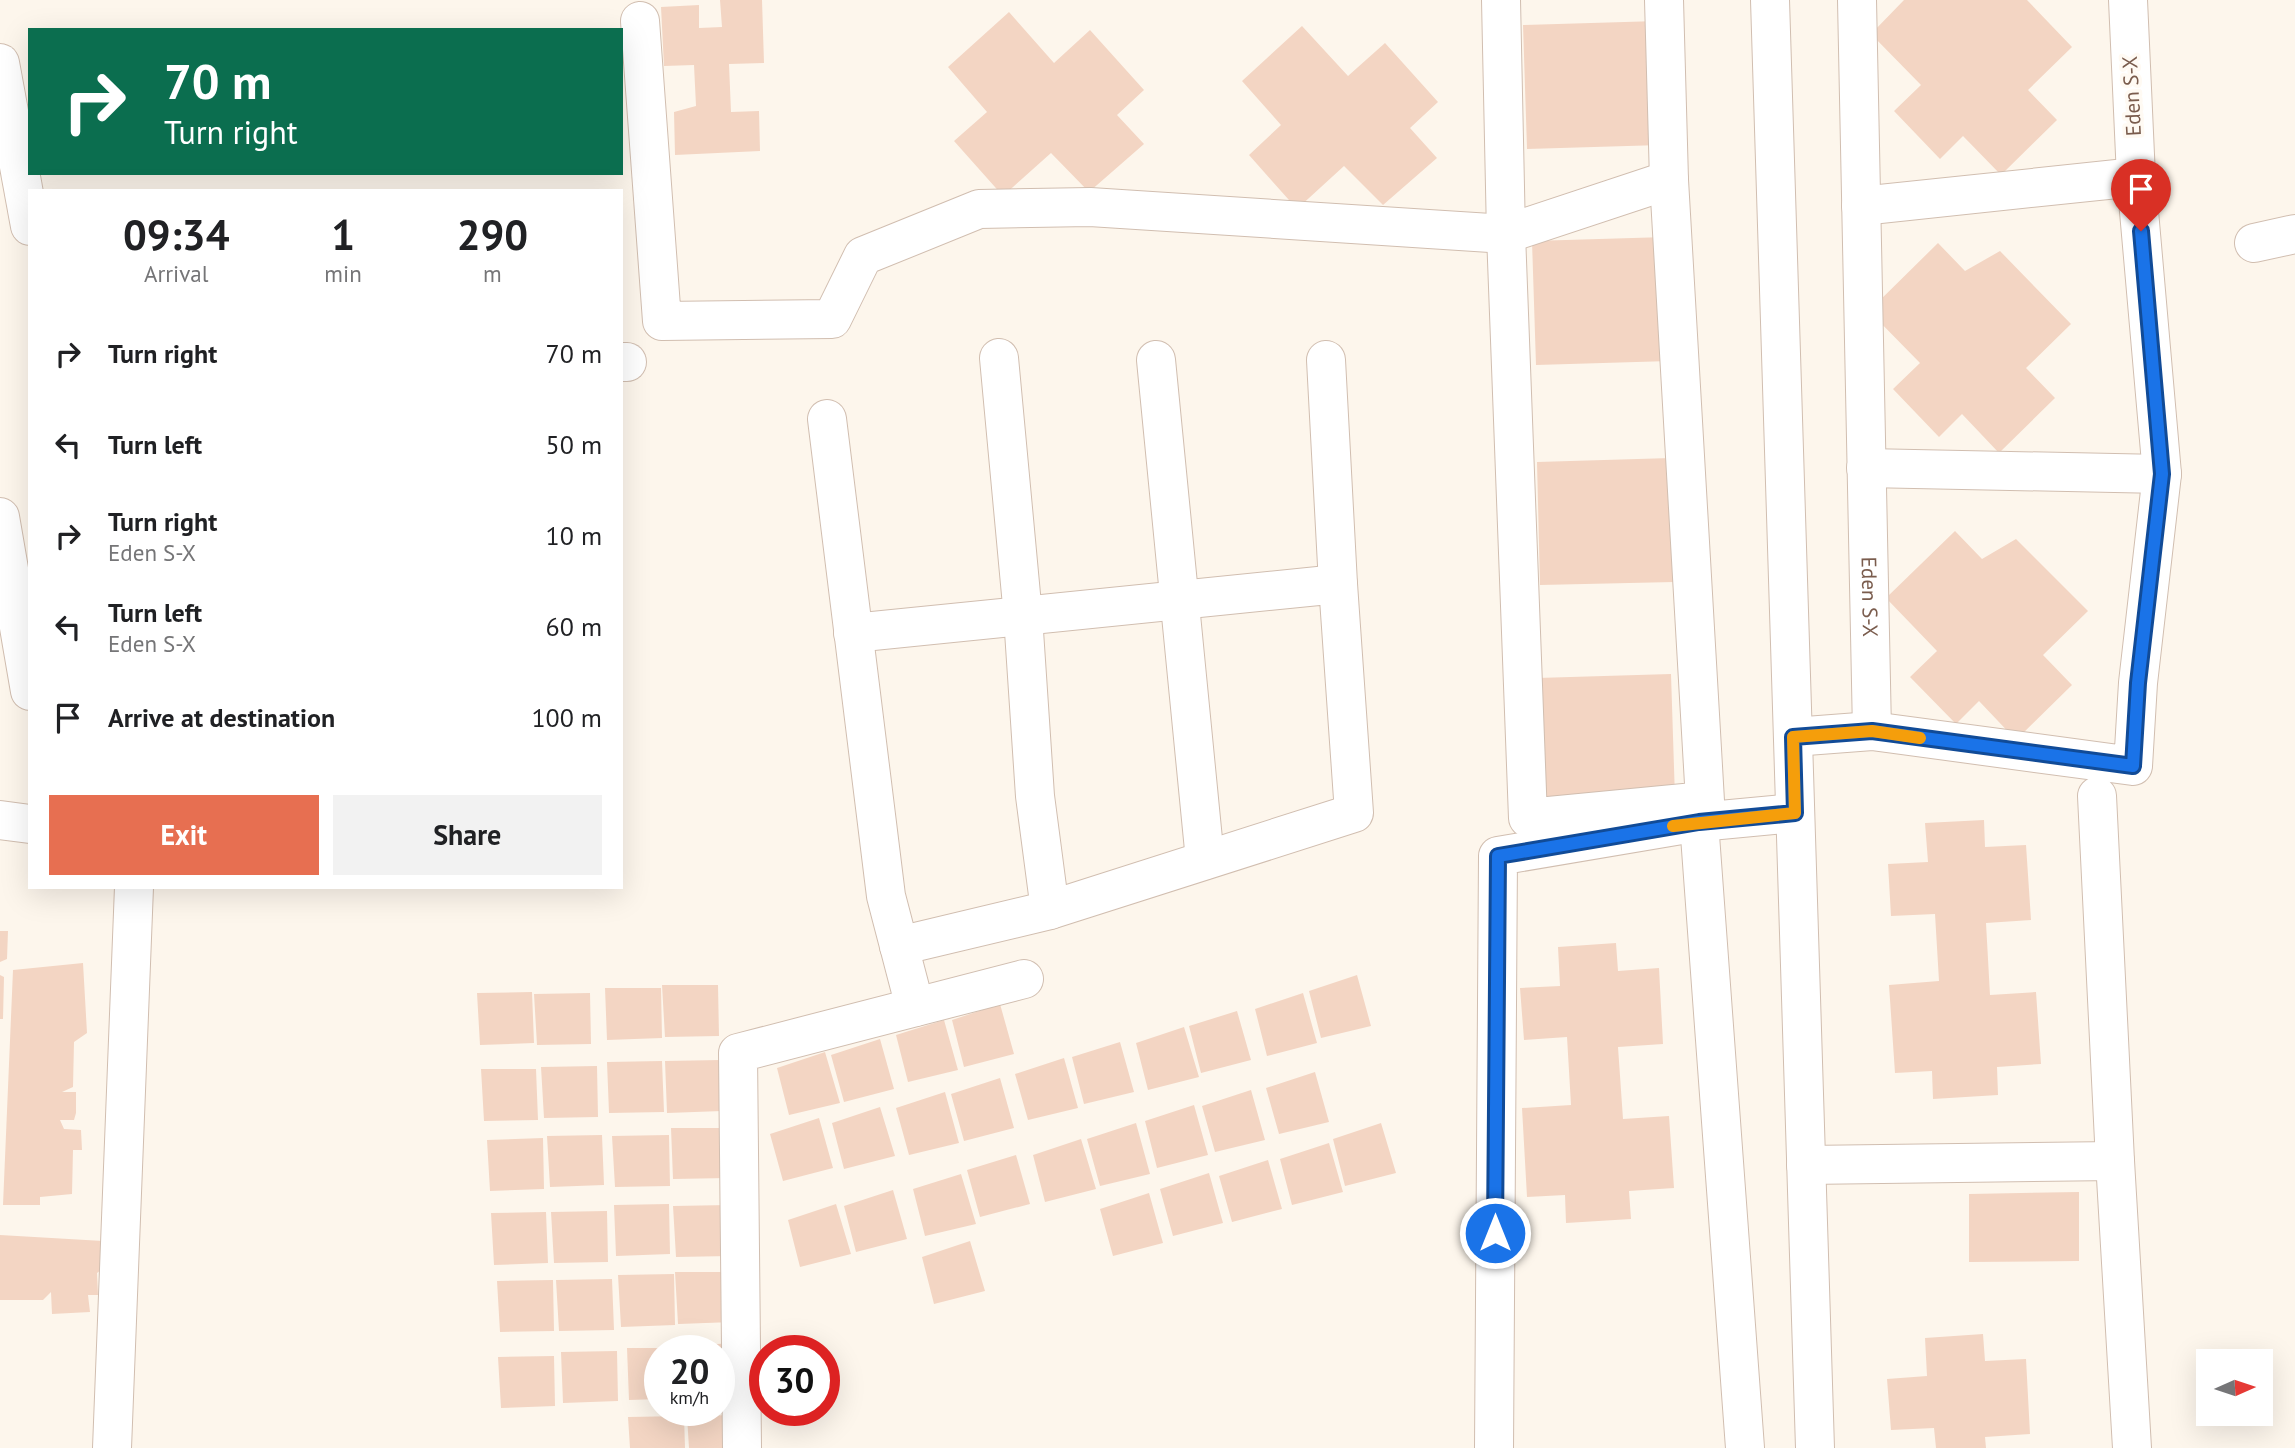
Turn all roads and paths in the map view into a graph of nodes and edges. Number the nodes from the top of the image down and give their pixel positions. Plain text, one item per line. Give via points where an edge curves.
1 (1501, 0) edge
2 (1664, 0) edge
3 (1770, 0) edge
4 (1857, 0) edge
5 (2128, 0) edge
6 (640, 21) dead end
7 (0, 63) edge
8 (2136, 177) junction
9 (1669, 180) junction
10 (1861, 206) junction
11 (28, 215) edge
12 (1506, 234) junction
13 (2295, 234) edge
14 (2254, 243) dead end
15 (999, 358) dead end
16 (1156, 360) dead end
17 (1326, 360) dead end
18 (827, 419) dead end
19 (1867, 468) junction
20 (2162, 474) junction
21 (0, 517) edge
22 (1338, 584) junction
23 (1178, 600) junction
24 (1023, 616) junction
25 (853, 633) junction
26 (28, 679) edge
27 (1872, 731) junction
28 (1793, 737) junction
29 (2097, 796) dead end
30 (1795, 813) junction
31 (0, 820) edge
32 (1699, 822) junction
33 (28, 824) edge
34 (1205, 860) junction
35 (134, 889) edge
36 (1050, 909) junction
37 (899, 946) junction
38 (1024, 979) dead end
39 (915, 1007) junction
40 (2115, 1161) junction
41 (1806, 1165) junction
42 (112, 1448) edge
43 (742, 1448) edge
44 (1494, 1448) edge
45 (1745, 1448) edge
46 (1815, 1448) edge
47 (2132, 1448) edge

1 - 12 street
2 - 9 street
3 - 28 street
4 - 10 street, Eden S-X
5 - 8 street, Eden S-X
6 - 12 street via 662,321 832,319 863,256 979,209 1090,207
7 - 11 street
8 - 10 street
8 - 20 street, Eden S-X
9 - 12 street
9 - 12 street via 1705,801 1528,818
10 - 19 street, Eden S-X
13 - 14 street
15 - 24 street
16 - 23 street
17 - 22 street
18 - 25 street
19 - 20 street
19 - 27 street, Eden S-X
20 - 27 street, Eden S-X via 2133,766
21 - 26 street
22 - 23 street
22 - 34 street via 1354,813
23 - 24 street
23 - 34 street
24 - 25 street
24 - 36 street via 1035,796
25 - 37 street via 886,896
27 - 28 street, Eden S-X
28 - 30 street
29 - 40 street
30 - 32 street
30 - 41 street
31 - 33 street
32 - 44 street via 1498,856
32 - 45 street
34 - 36 street
35 - 42 street
36 - 37 street
37 - 39 street
38 - 39 street
39 - 43 street via 738,1053
40 - 41 street
40 - 47 street
41 - 46 street

